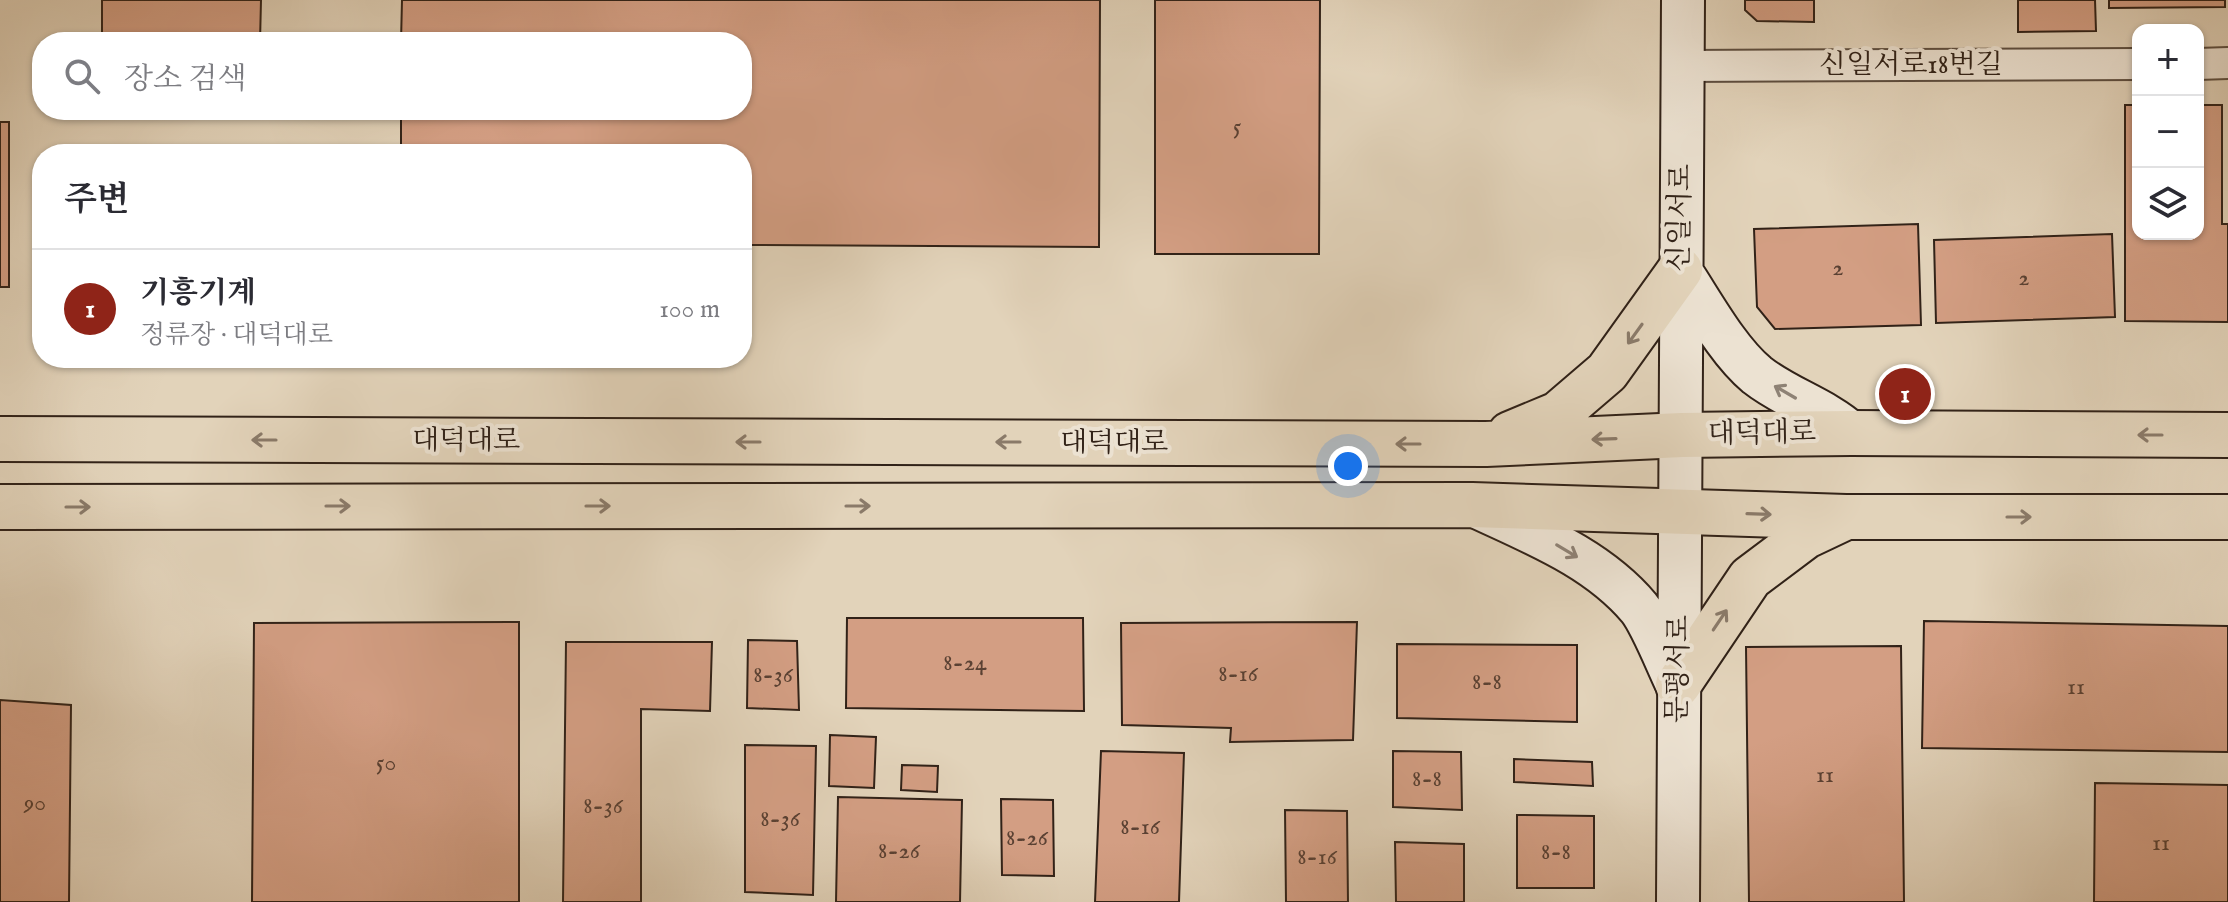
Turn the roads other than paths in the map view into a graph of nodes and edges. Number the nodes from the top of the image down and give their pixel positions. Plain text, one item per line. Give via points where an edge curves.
1 (1683, 0) edge
2 (2228, 63) edge
3 (2132, 64) edge
4 (2204, 64) edge
5 (1684, 66) junction
6 (1680, 270) junction
7 (1851, 433) junction
8 (1682, 435) junction
9 (2228, 435) edge
10 (0, 439) edge
11 (1486, 444) junction
12 (1472, 505) junction
13 (0, 507) edge
14 (1681, 511) junction
15 (1846, 517) junction
16 (2228, 517) edge
17 (1678, 685) junction
18 (1678, 902) edge

1 - 5 main road, 신일서로
2 - 4 street
3 - 5 street, 신일서로18번길
5 - 6 main road, 신일서로
7 -> 6 main road via 1755,373
6 - 8 main road, 신일서로
6 -> 11 main road via 1607,372 1558,414
7 - 8 main road, 대덕대로
9 -> 7 main road, 대덕대로
8 -> 11 main road, 대덕대로
8 - 14 main road, 문평서로
11 -> 10 main road, 대덕대로
13 -> 12 main road
12 - 14 main road
12 -> 17 main road via 1604,574 1641,610
14 -> 15 main road
14 - 17 main road, 문평서로
15 -> 16 main road
17 -> 15 main road via 1750,578 1806,536
17 - 18 main road, 문평서로

